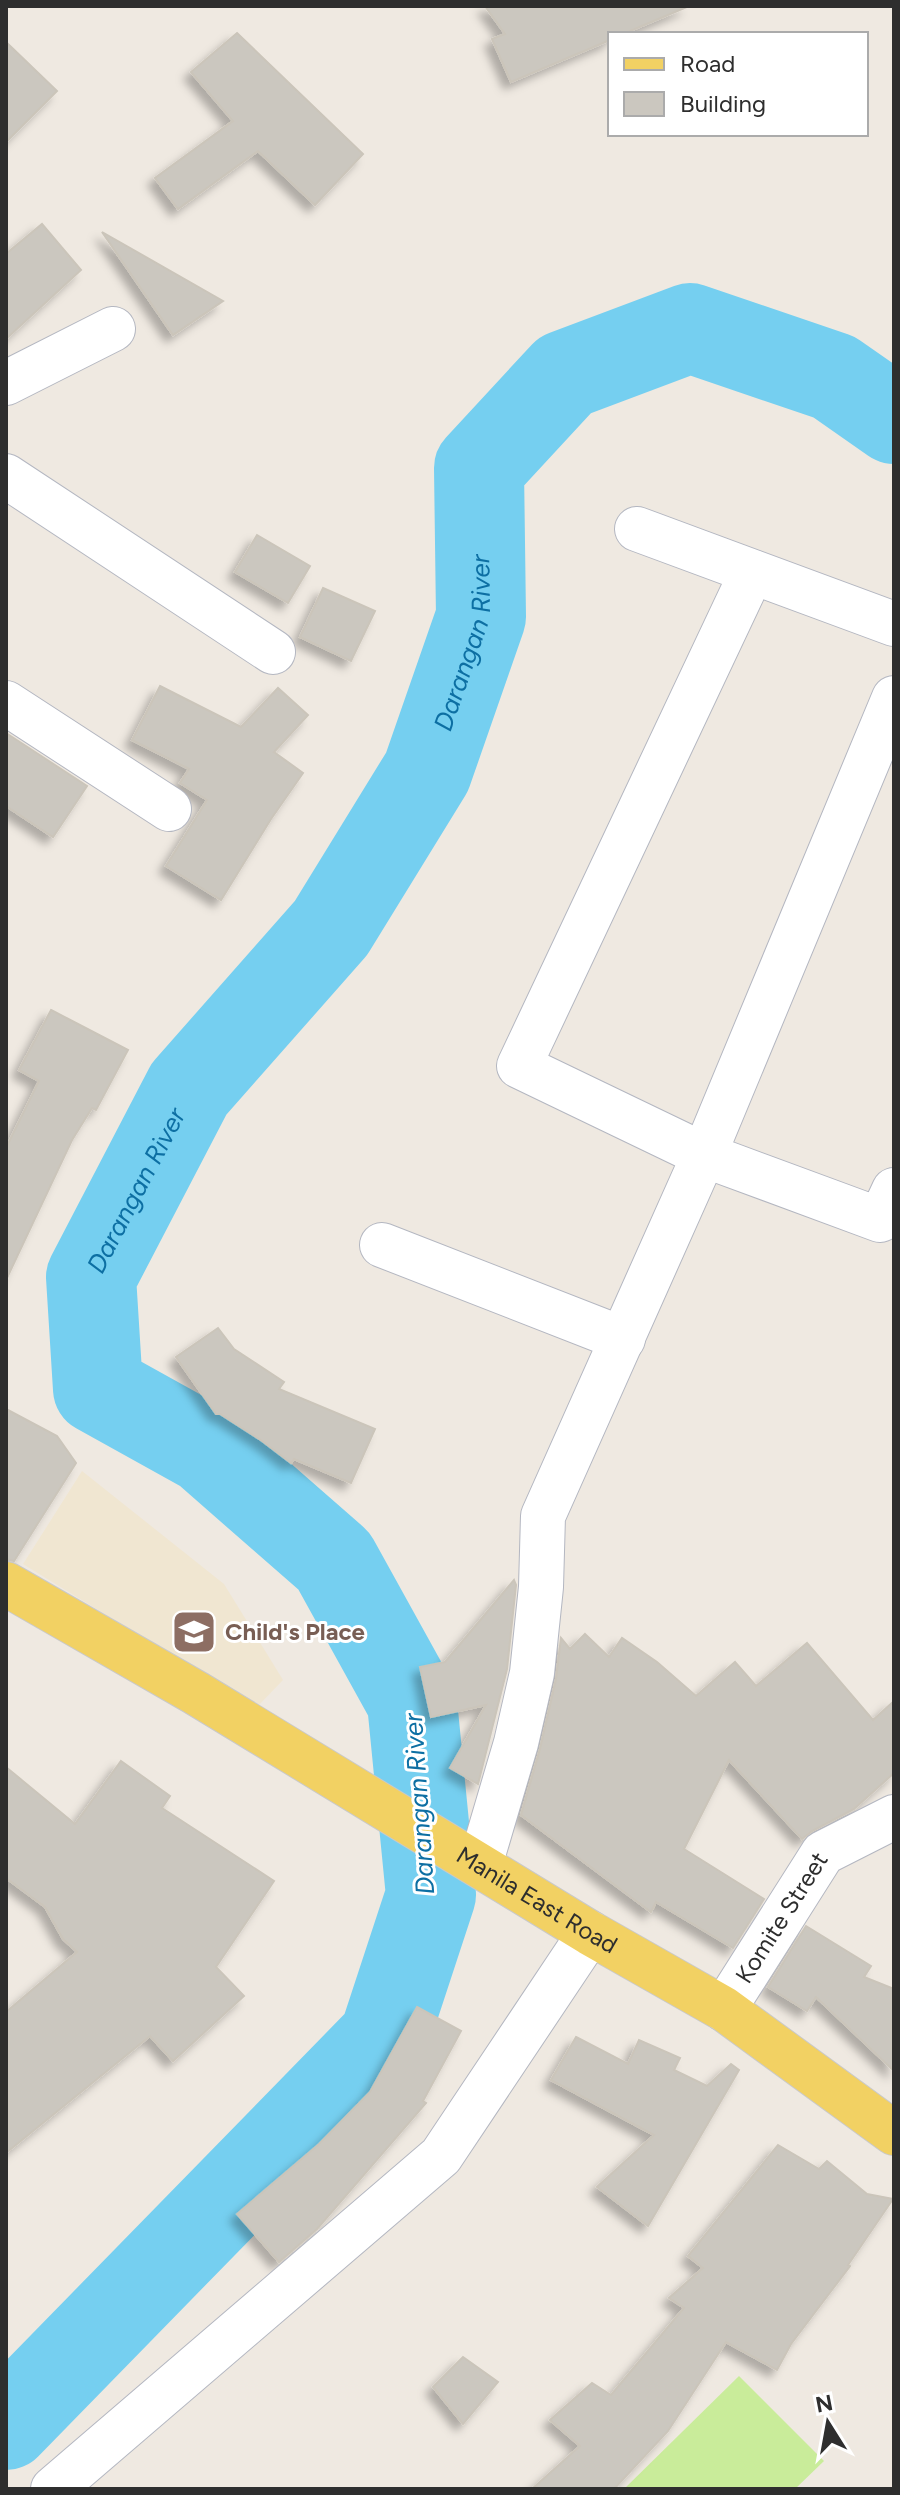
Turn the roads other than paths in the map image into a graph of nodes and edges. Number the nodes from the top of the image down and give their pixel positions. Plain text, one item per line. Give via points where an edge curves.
1 (113, 329) dead end
2 (6, 383) edge
3 (6, 476) edge
4 (637, 529) dead end
5 (752, 572) junction
6 (894, 624) edge
7 (273, 652) dead end
8 (894, 698) edge
9 (6, 703) edge
10 (169, 809) dead end
11 (704, 1155) junction
12 (894, 1190) edge
13 (382, 1245) dead end
14 (623, 1339) junction
15 (6, 1584) edge
16 (894, 1817) edge
17 (475, 1862) junction
18 (590, 1933) junction
19 (724, 2009) junction
20 (894, 2133) edge
21 (53, 2489) edge

1 - 2 street
3 - 7 street
4 - 5 street
5 - 6 street
5 - 11 street via 519,1066
8 - 11 street
9 - 10 street
11 - 12 street via 880,1220
11 - 14 street
13 - 14 street
14 - 17 street via 543,1516 532,1673 516,1743
15 - 17 main road, Manila East Road
16 - 19 street, Komite Street via 823,1853
17 - 18 main road, Manila East Road
18 - 19 main road, Manila East Road
18 - 21 street via 441,2156
19 - 20 main road, Manila East Road

